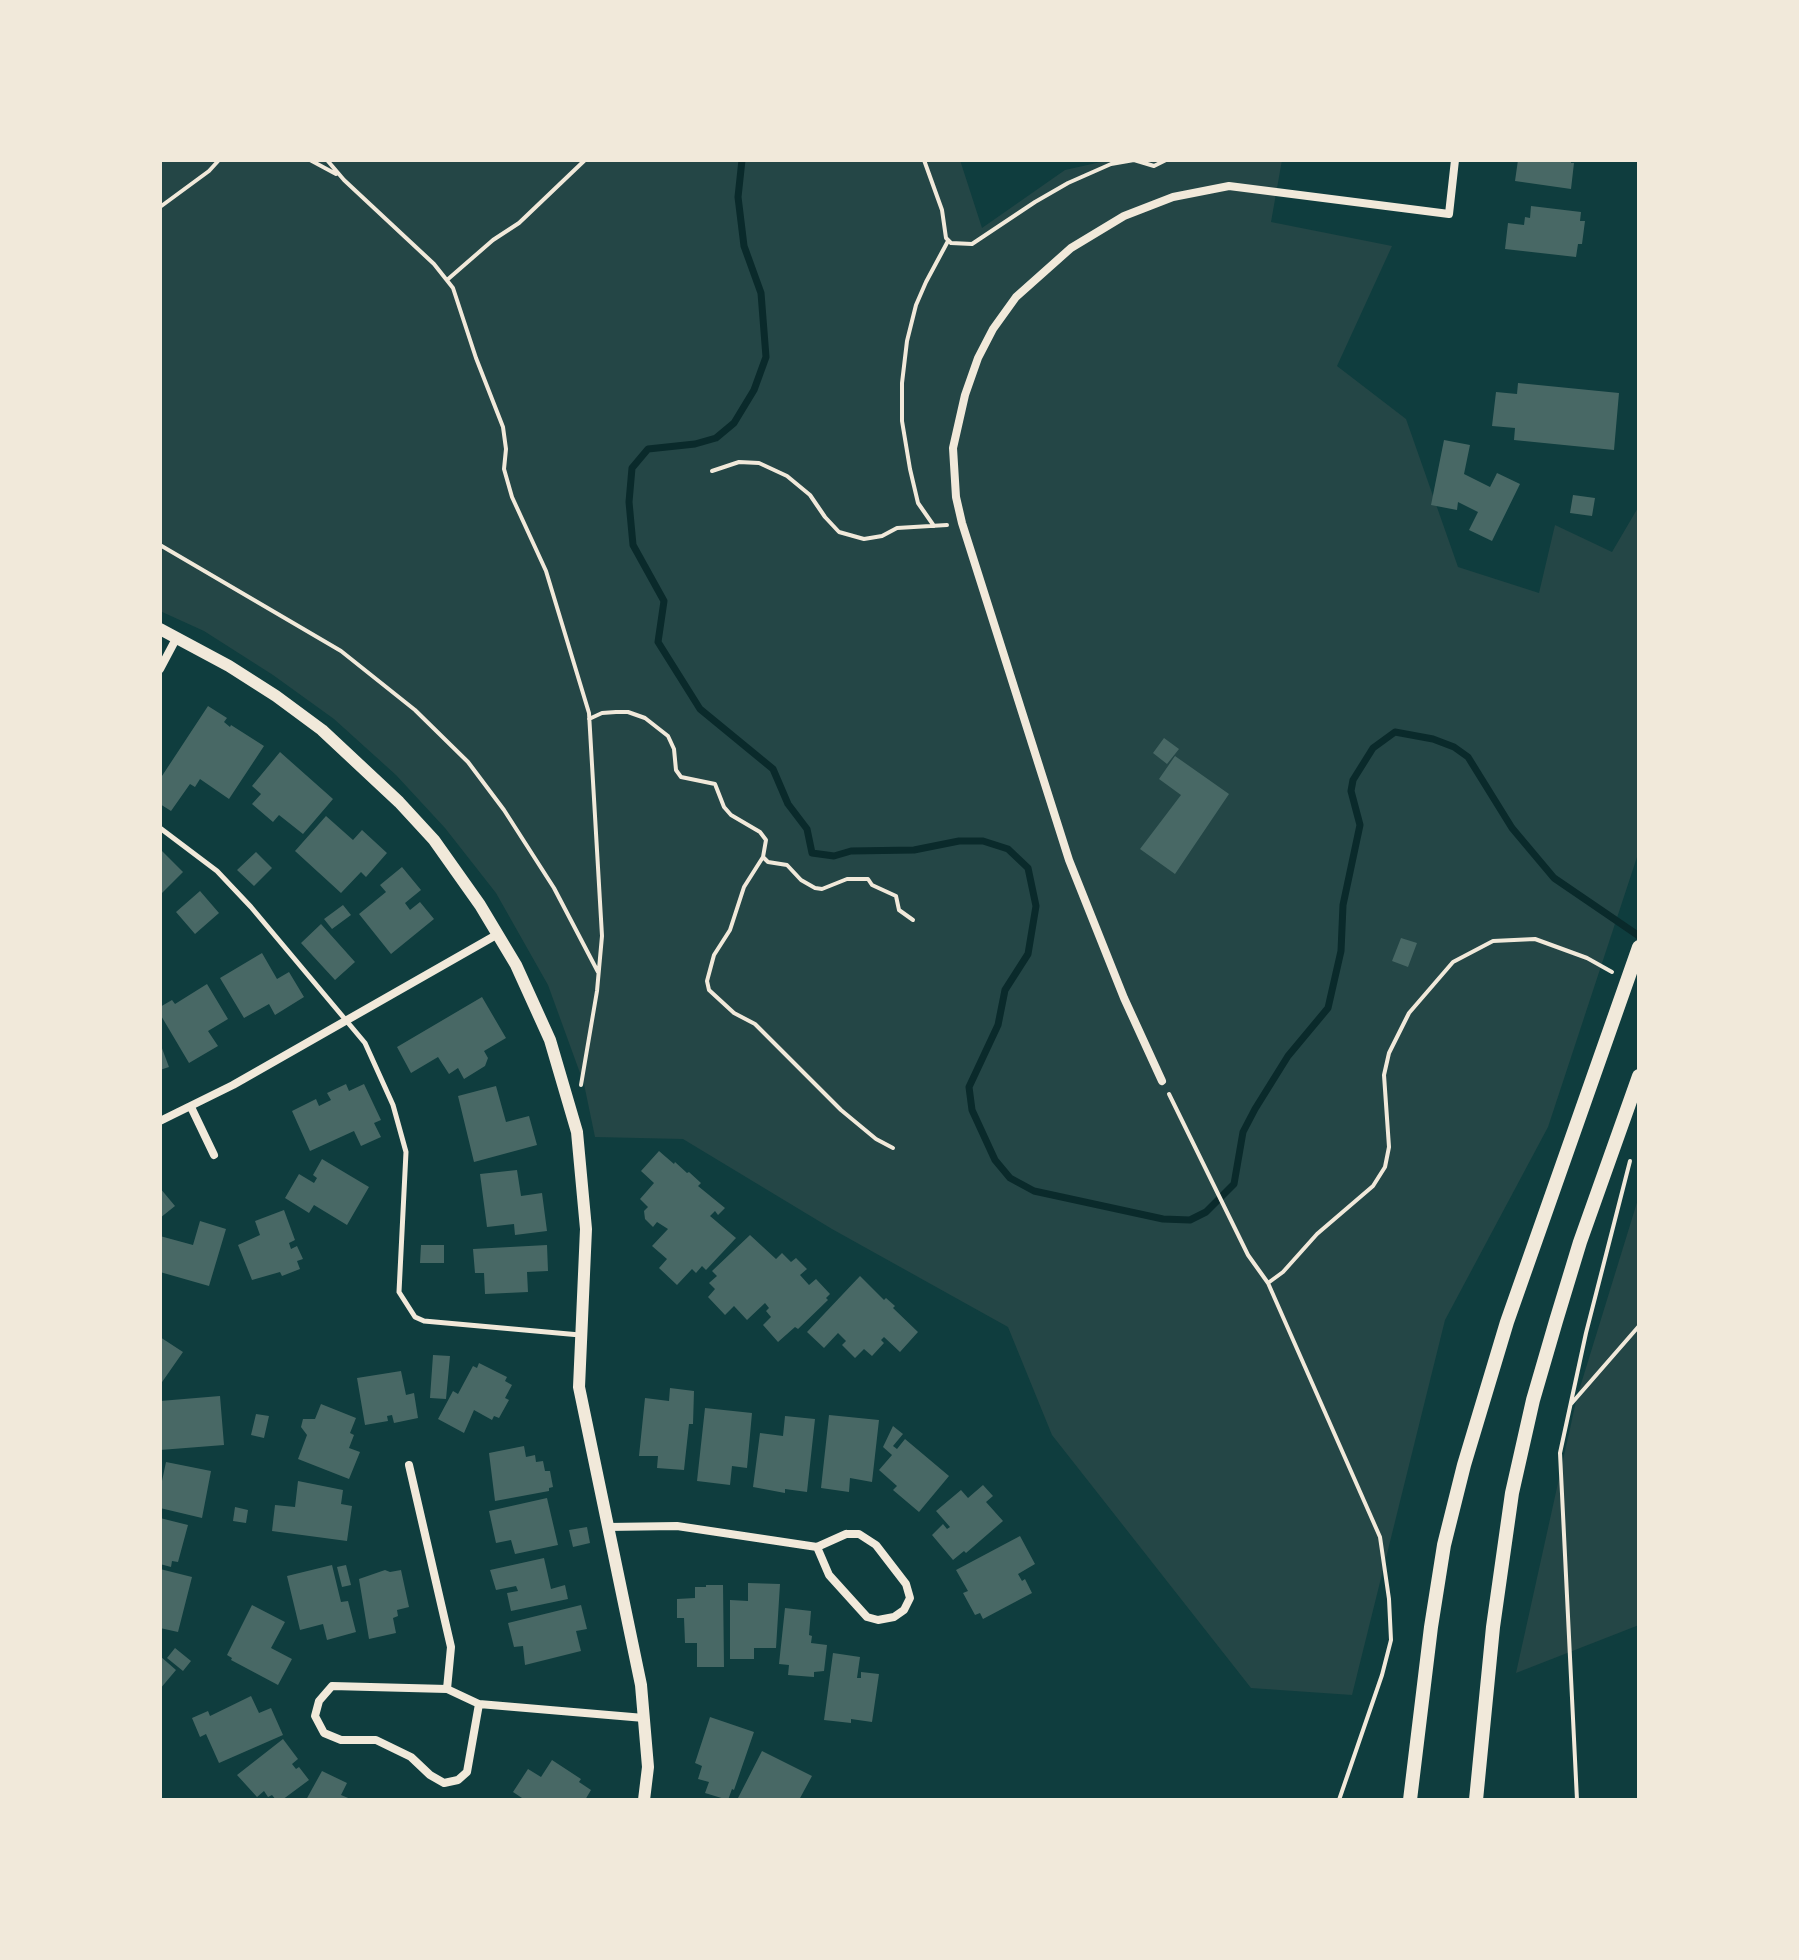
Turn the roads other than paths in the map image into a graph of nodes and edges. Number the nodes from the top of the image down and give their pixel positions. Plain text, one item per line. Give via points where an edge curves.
1 (1455, 160) edge
2 (160, 629) edge
3 (177, 637) junction
4 (160, 669) edge
5 (160, 828) edge
6 (498, 934) junction
7 (1639, 947) edge
8 (345, 1020) junction
9 (1639, 1076) edge
10 (1162, 1081) road end
11 (191, 1107) junction
12 (160, 1121) edge
13 (214, 1155) dead end
14 (581, 1335) junction
15 (409, 1465) dead end
16 (607, 1527) junction
17 (817, 1547) junction
18 (447, 1689) junction
19 (479, 1704) junction
20 (644, 1718) junction
21 (644, 1800) edge
22 (1410, 1800) edge
23 (1476, 1800) edge

1 - 10 street via 1449,214 1229,186 1148,205 1071,248 1016,297 993,329 965,395 953,448 962,523 1069,860
2 - 3 street
3 - 4 street
3 - 6 street via 276,696 362,765 434,840
5 - 8 lane via 217,871
6 - 8 street
6 - 14 street via 550,1040 574,1122 586,1229
7 - 22 main road via 1507,1322 1464,1465 1444,1545
8 - 11 street
8 - 14 lane via 365,1043 378,1070 406,1152 399,1292 415,1317
9 - 23 main road via 1556,1321 1512,1493
11 - 12 street
11 - 13 street
14 - 16 street via 582,1411
15 - 18 street via 451,1647
16 - 17 street via 677,1526
16 - 20 street
17 - 17 street via 846,1534 859,1534 876,1545 906,1584 910,1598 904,1610 894,1617 867,1617 829,1575
18 - 19 street
18 - 19 street via 332,1686 315,1716 324,1733 341,1740 376,1740 411,1757 444,1783 467,1772
19 - 20 street
20 - 21 street

